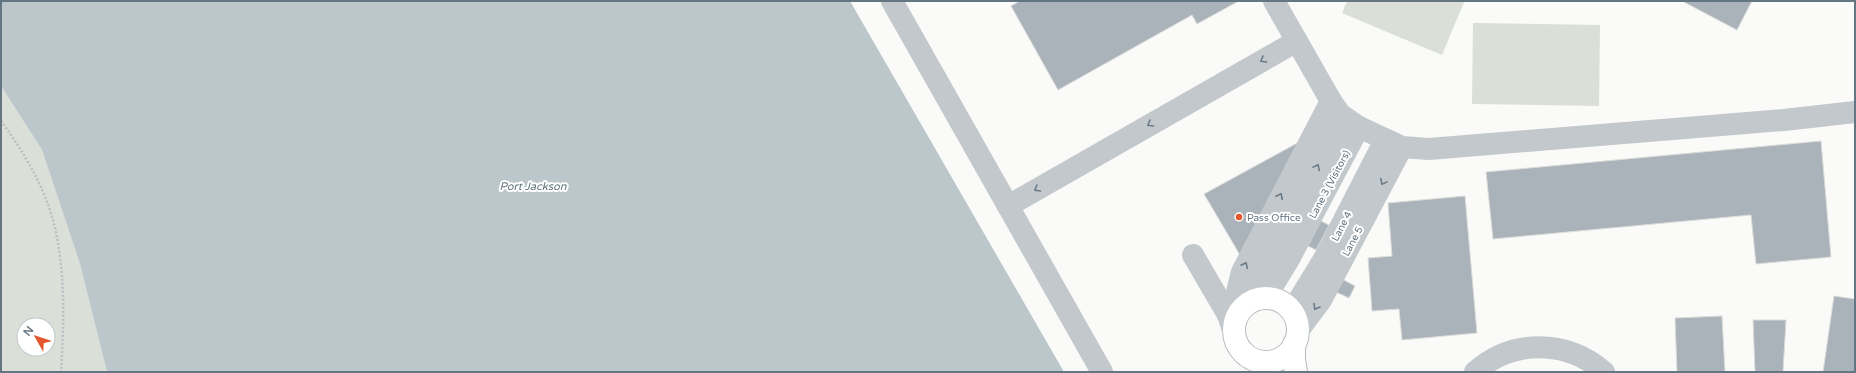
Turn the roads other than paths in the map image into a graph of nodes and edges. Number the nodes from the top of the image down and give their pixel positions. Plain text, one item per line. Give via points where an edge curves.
1 (892, 1) edge
2 (1274, 1) edge
3 (1297, 40) junction
4 (1855, 112) edge
5 (1345, 115) junction
6 (1393, 144) junction
7 (1008, 206) junction
8 (1193, 255) dead end
9 (1292, 311) junction
10 (1243, 321) junction
11 (1296, 338) junction
12 (1102, 372) edge
13 (1253, 372) edge
14 (1296, 372) edge
15 (1475, 372) edge
16 (1604, 372) edge

1 - 7 street
2 - 3 street
3 - 5 street
3 -> 7 street
4 - 6 street via 1429,149
5 - 6 street
10 -> 5 street, Lane 3 (Visitors) via 1275,282 1289,259
10 -> 5 street via 1237,292 1242,272
6 - 9 street, Lane 4
6 -> 11 street, Lane 5 via 1321,300
7 - 12 street
8 - 10 street via 1228,315
9 - 10 main road via 1285,304 1268,298
9 - 11 main road via 1297,322
10 - 11 main road via 1253,359 1269,362 1284,357
10 - 13 main road
11 - 14 main road
15 - 16 street via 1486,362 1502,354 1540,347 1559,349 1583,357

